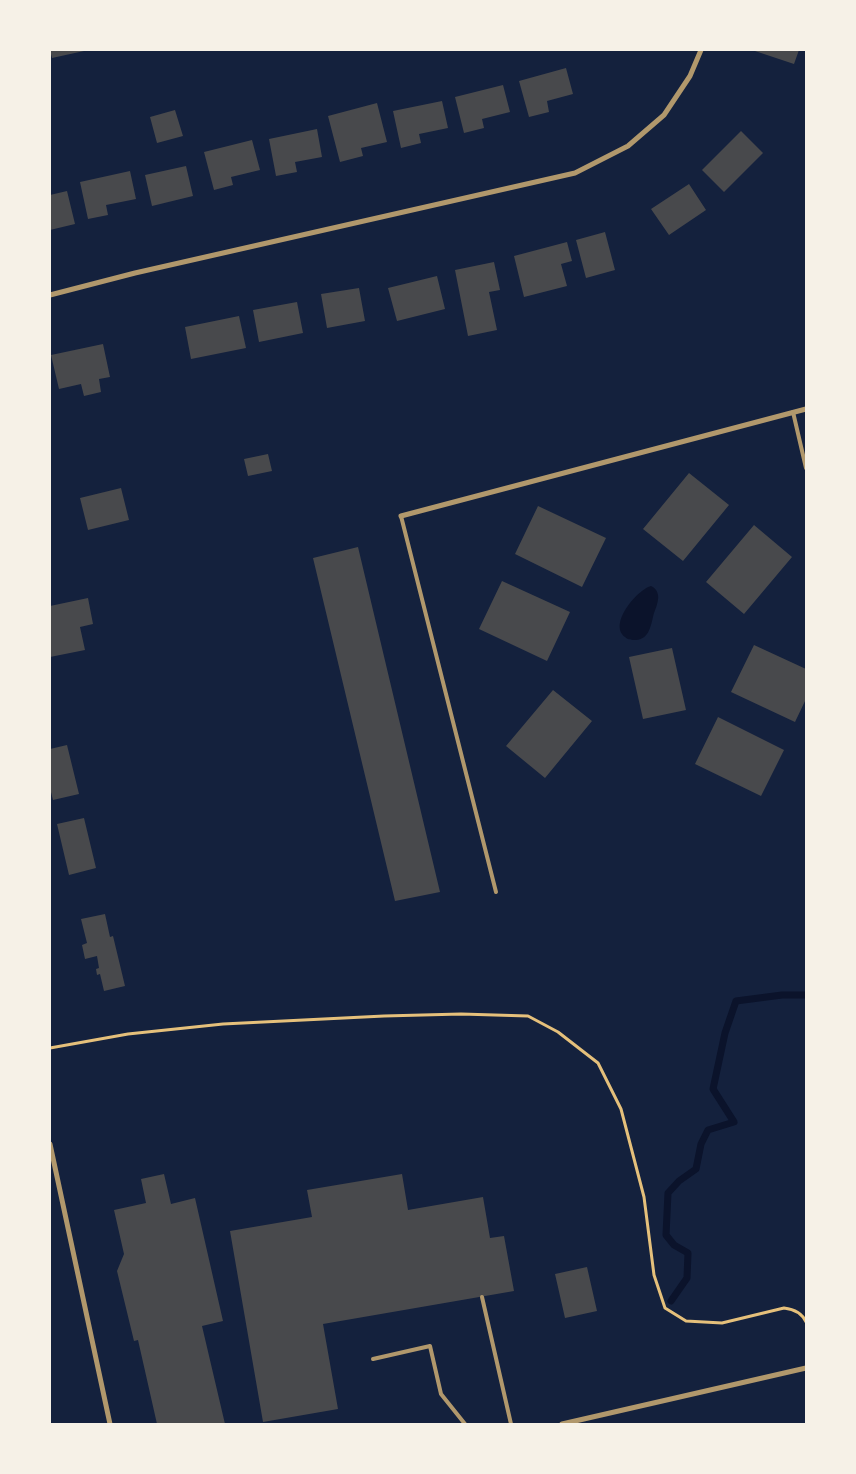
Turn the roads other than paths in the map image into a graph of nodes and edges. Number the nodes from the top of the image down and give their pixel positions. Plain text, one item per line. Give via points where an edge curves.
1 (701, 50) edge
2 (50, 295) edge
3 (806, 409) edge
4 (793, 412) junction
5 (806, 468) edge
6 (401, 516) joint
7 (496, 892) dead end
8 (50, 1144) edge
9 (482, 1297) dead end
10 (373, 1359) dead end
11 (806, 1368) edge
12 (110, 1424) edge
13 (465, 1424) edge
14 (511, 1424) edge
15 (562, 1424) edge

1 - 2 street via 690,76 664,115 628,146 574,173
3 - 4 street
4 - 5 lane
4 - 6 street
6 - 7 lane
8 - 12 street
9 - 14 lane
10 - 13 lane via 430,1346 441,1394
11 - 15 street

